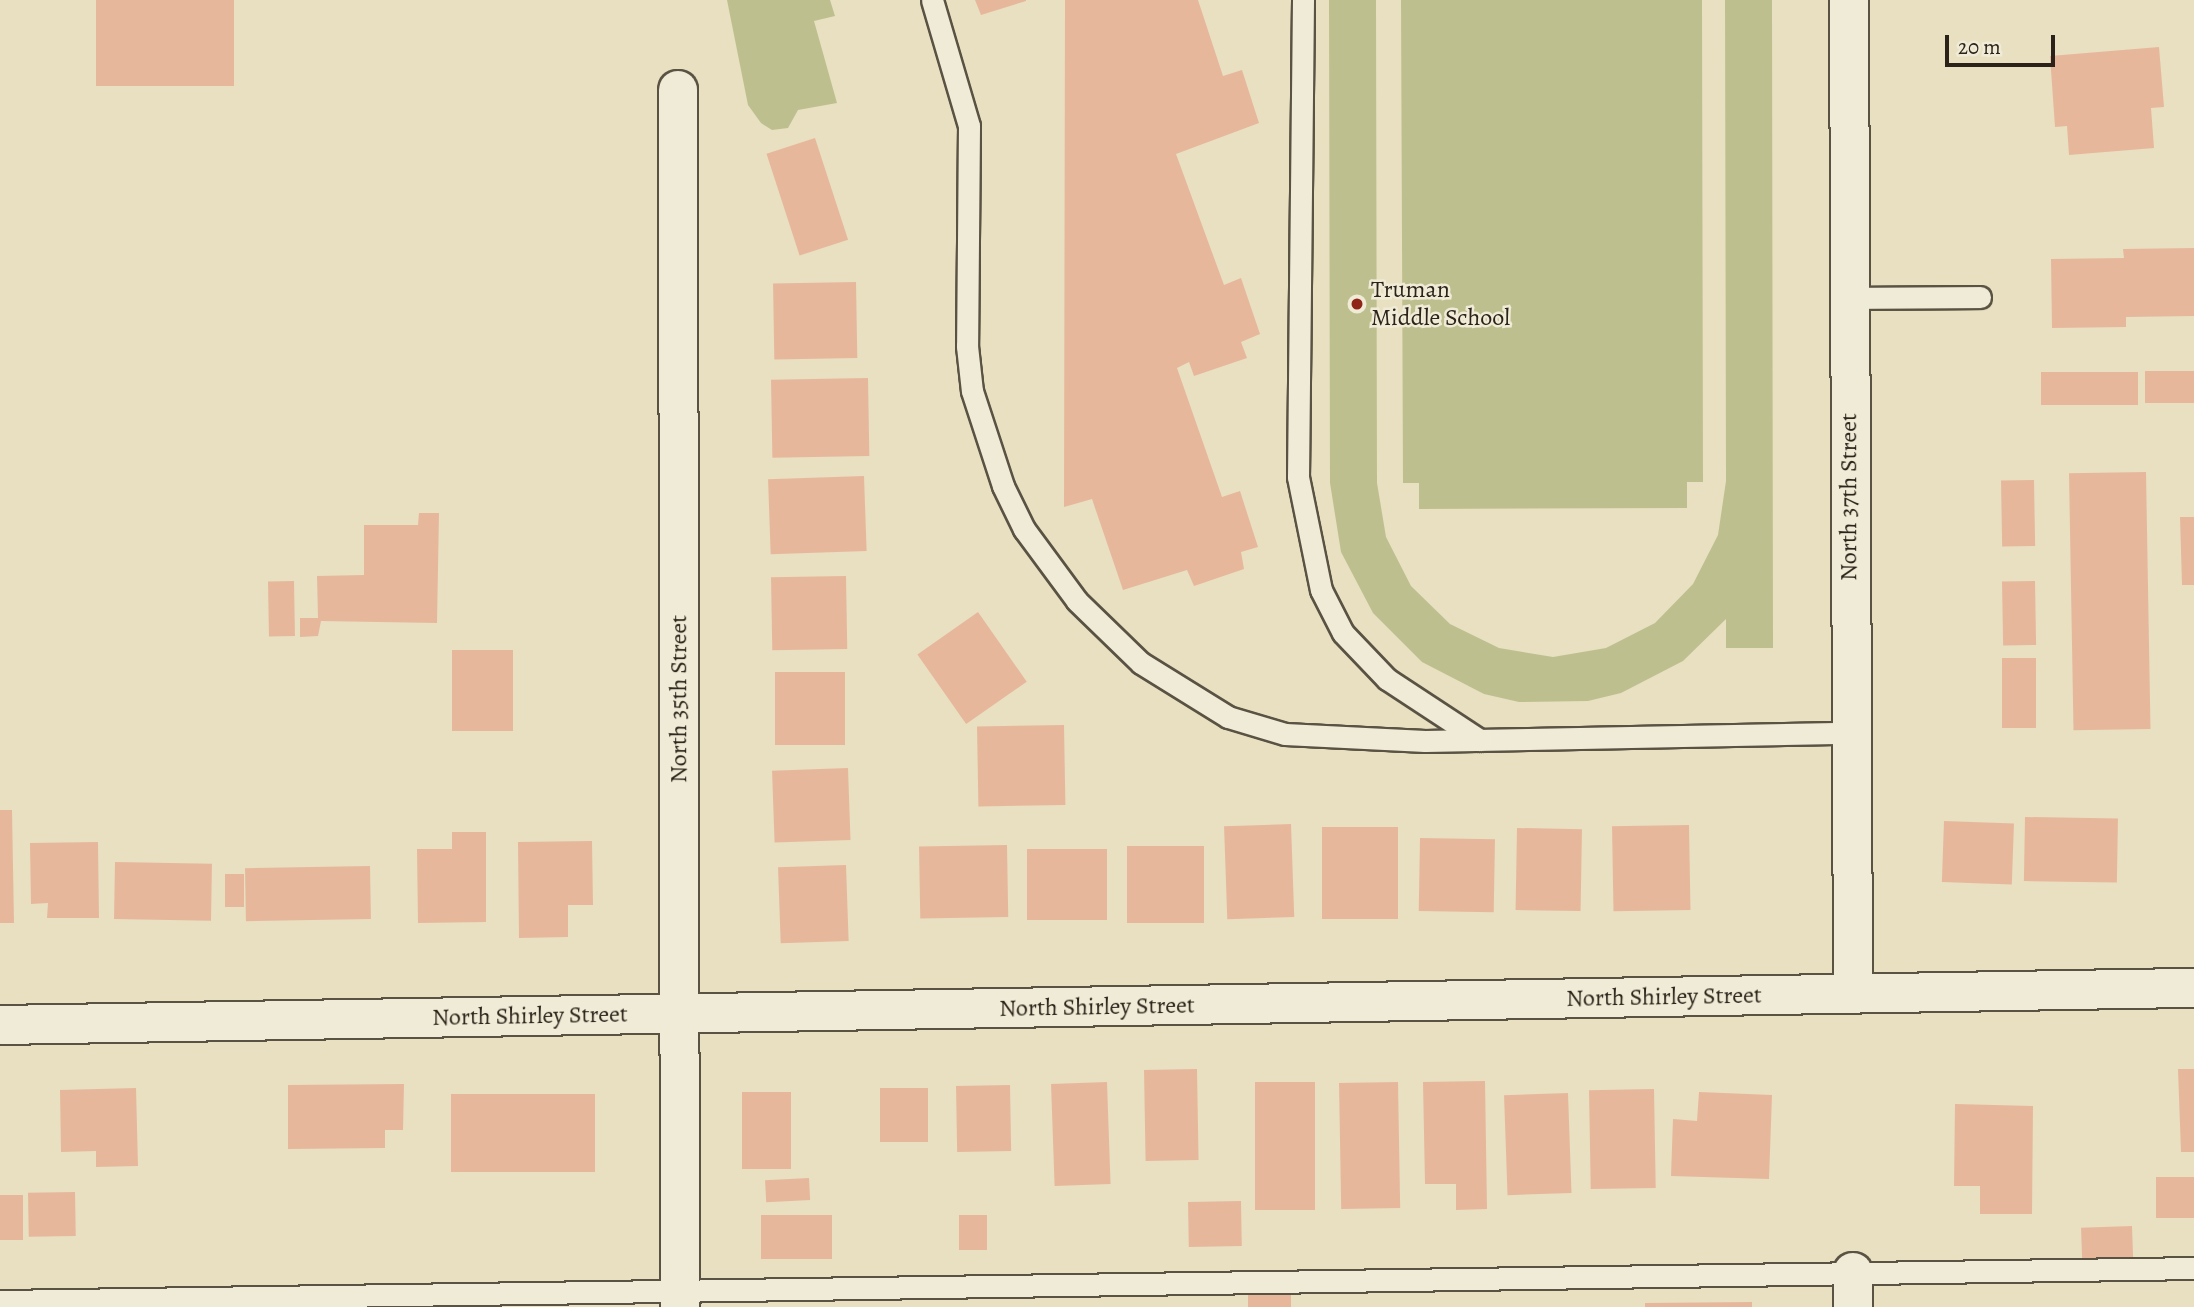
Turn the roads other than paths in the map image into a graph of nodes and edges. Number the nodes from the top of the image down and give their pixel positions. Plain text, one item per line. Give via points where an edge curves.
1 (932, 0) edge
2 (1303, 0) edge
3 (1849, 0) edge
4 (678, 90) dead end
5 (1980, 297) dead end
6 (1849, 298) junction
7 (1849, 733) junction
8 (1480, 740) junction
9 (2194, 988) edge
10 (1853, 994) junction
11 (679, 1014) junction
12 (0, 1025) edge
13 (2194, 1268) edge
14 (1853, 1289) edge
15 (680, 1298) edge
16 (0, 1301) edge

1 - 8 lane via 969,126 967,346 972,391 1003,486 1047,564 1077,601 1141,663 1228,717 1285,734
2 - 8 lane via 1298,477 1321,590 1343,633 1387,679
3 - 6 street, North 37th Street
4 - 11 street, North 35th Street
5 - 6 lane
6 - 7 street, North 37th Street
7 - 8 lane
7 - 10 street, North 37th Street
9 - 10 street, North Shirley Street
10 - 11 street, North Shirley Street
11 - 12 street, North Shirley Street
11 - 15 street, North 35th Street
13 - 14 lane
14 - 15 lane
15 - 16 lane

